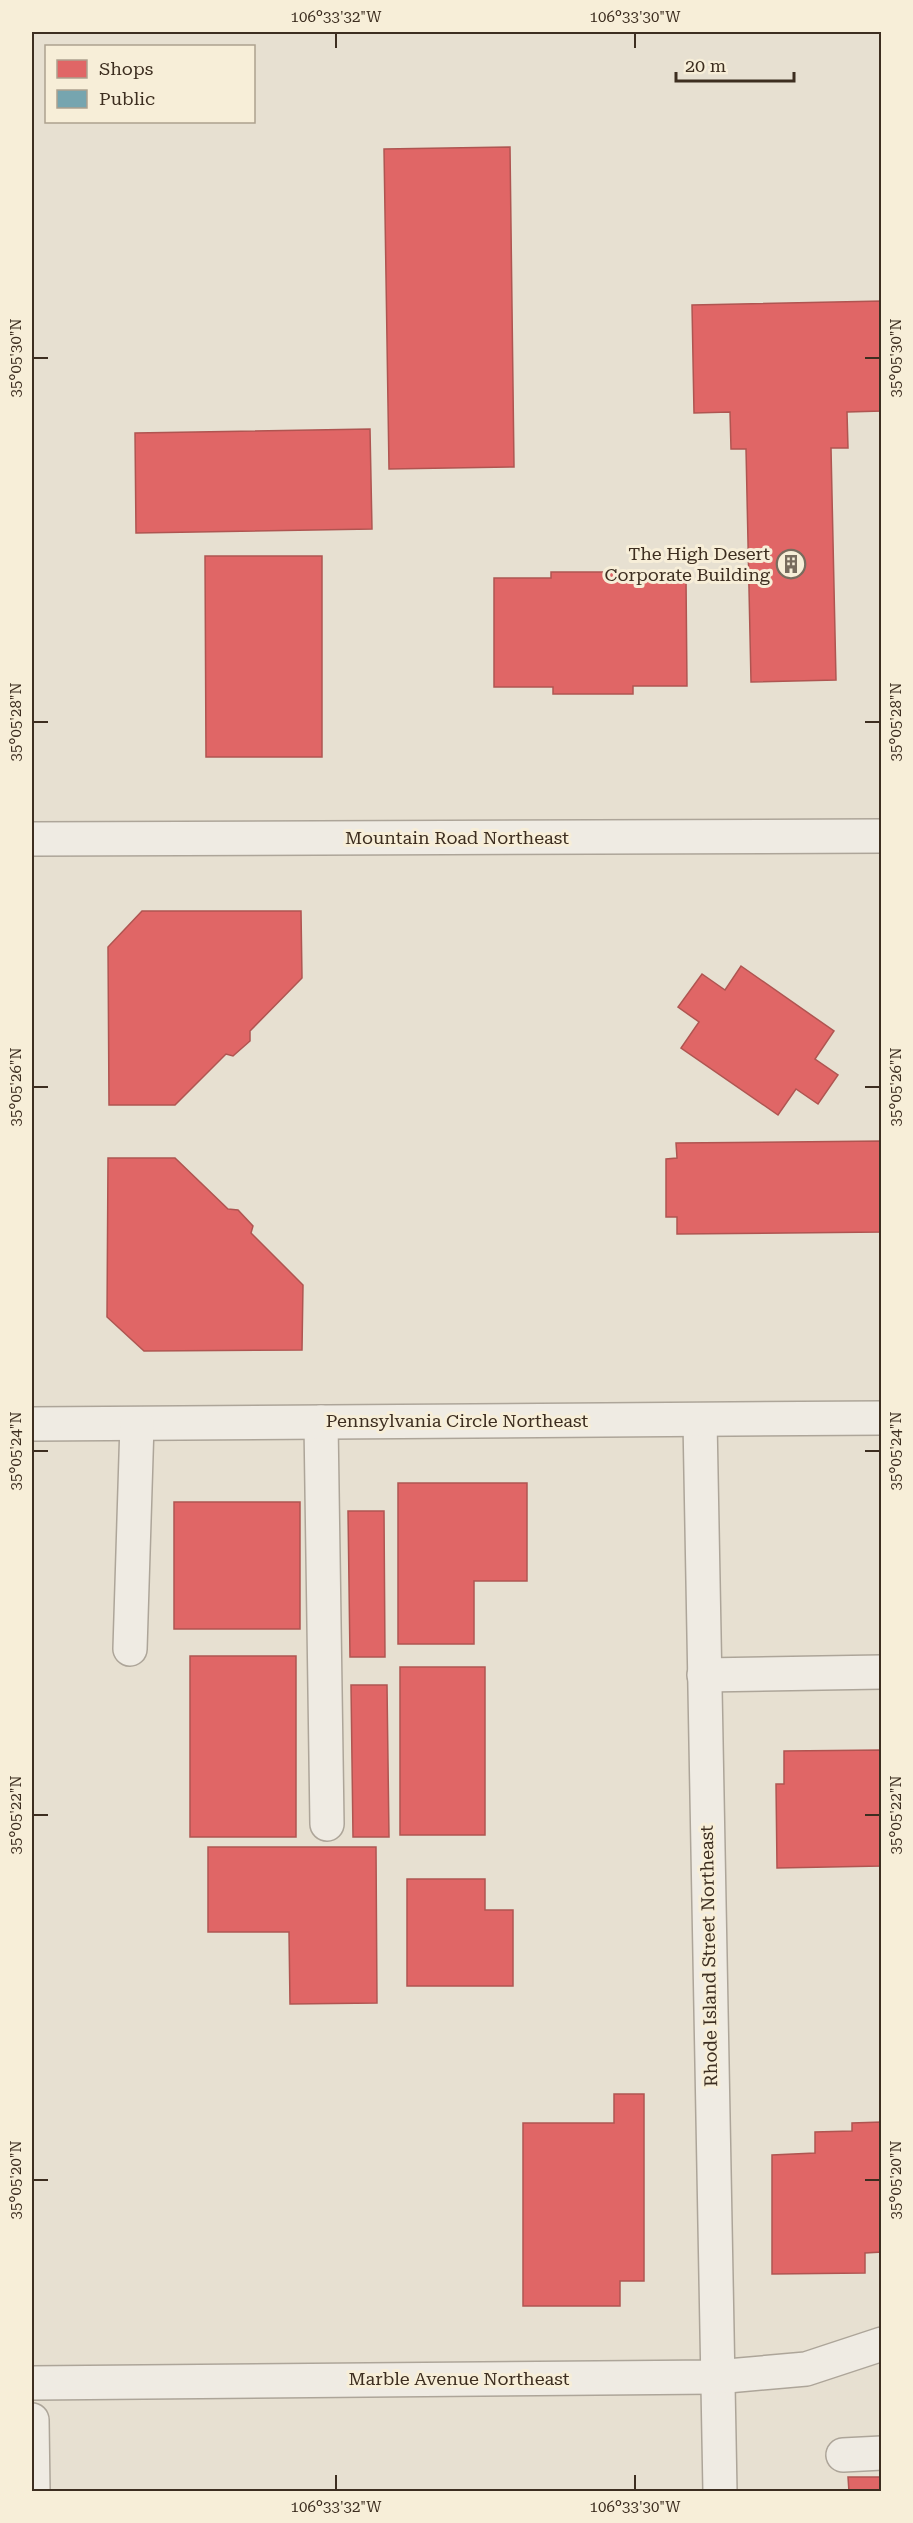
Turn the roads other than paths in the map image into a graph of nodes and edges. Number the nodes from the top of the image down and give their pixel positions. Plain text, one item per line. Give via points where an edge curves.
1 (882, 836) edge
2 (32, 839) edge
3 (882, 1418) edge
4 (700, 1420) junction
5 (321, 1422) junction
6 (32, 1424) edge
7 (137, 1424) junction
8 (130, 1648) dead end
9 (882, 1672) edge
10 (704, 1675) junction
11 (327, 1824) dead end
12 (882, 2344) edge
13 (716, 2377) junction
14 (32, 2383) edge
15 (32, 2420) edge
16 (882, 2453) edge
17 (843, 2454) dead end
18 (33, 2492) edge
19 (720, 2492) edge

1 - 2 street, Mountain Road Northeast
3 - 4 street, Pennsylvania Circle Northeast
4 - 5 street, Pennsylvania Circle Northeast
4 - 10 street, Rhode Island Street Northeast
5 - 7 street, Pennsylvania Circle Northeast
5 - 11 street
6 - 7 street, Pennsylvania Circle Northeast
7 - 8 street
9 - 10 street
10 - 13 street, Rhode Island Street Northeast
12 - 13 street, Marble Avenue Northeast via 806,2369
13 - 14 street, Marble Avenue Northeast
13 - 19 street, Rhode Island Street Northeast
15 - 18 street
16 - 17 street

